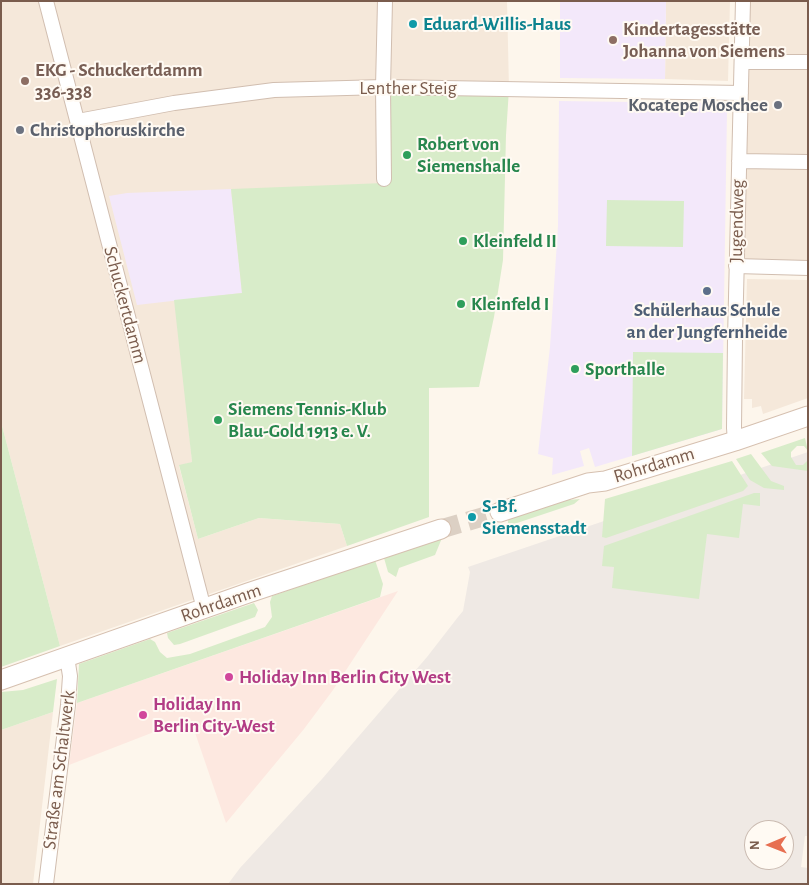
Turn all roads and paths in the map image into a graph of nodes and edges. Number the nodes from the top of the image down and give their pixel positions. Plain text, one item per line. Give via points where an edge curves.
1 (46, 1) edge
2 (385, 1) edge
3 (743, 1) edge
4 (742, 62) junction
5 (808, 62) edge
6 (383, 87) junction
7 (740, 93) junction
8 (78, 122) junction
9 (739, 161) junction
10 (808, 162) edge
11 (384, 179) dead end
12 (736, 266) junction
13 (808, 268) edge
14 (808, 416) edge
15 (735, 440) junction
16 (500, 512) tunnel mouth
17 (441, 529) tunnel mouth
18 (204, 608) junction
19 (67, 657) junction
20 (1, 680) edge
21 (46, 884) edge

1 - 8 street, Schuckertdamm
2 - 6 street
3 - 4 street, Jugendweg
4 - 5 street
4 - 7 street, Jugendweg
6 - 7 street, Lenther Steig
6 - 8 street, Lenther Steig via 274,90 221,96
6 - 11 street
7 - 9 street, Jugendweg
8 - 18 street, Schuckertdamm
9 - 10 street
9 - 12 street, Jugendweg
12 - 13 street
12 - 15 street, Jugendweg
14 - 15 main road, Rohrdamm
15 - 16 main road, Rohrdamm
17 - 18 main road, Rohrdamm
18 - 19 main road, Rohrdamm
19 - 20 main road, Rohrdamm
19 - 21 street, Straße am Schaltwerk via 70,676 68,705

